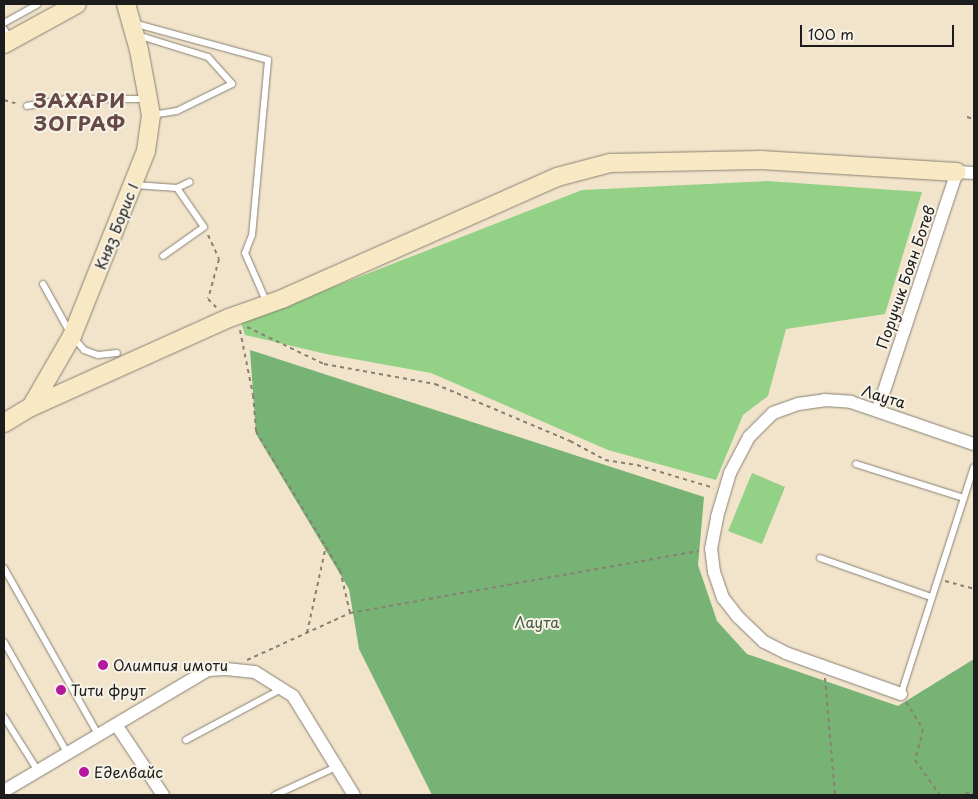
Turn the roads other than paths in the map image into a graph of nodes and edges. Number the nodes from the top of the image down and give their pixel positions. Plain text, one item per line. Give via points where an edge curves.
1 (77, 4) edge
2 (126, 4) edge
3 (37, 5) edge
4 (4, 23) edge
5 (134, 29) junction
6 (6, 38) edge
7 (27, 106) road end
8 (149, 107) junction
9 (957, 172) junction
10 (974, 173) edge
11 (190, 182) dead end
12 (134, 185) junction
13 (177, 188) junction
14 (163, 256) dead end
15 (43, 284) dead end
16 (268, 304) junction
17 (72, 336) junction
18 (117, 353) dead end
19 (31, 407) junction
20 (878, 409) junction
21 (4, 423) edge
22 (974, 444) edge
23 (856, 464) dead end
24 (974, 467) edge
25 (964, 498) junction
26 (820, 558) dead end
27 (4, 568) edge
28 (931, 596) junction
29 (4, 642) edge
30 (284, 688) junction
31 (901, 694) joint
32 (4, 717) edge
33 (117, 726) junction
34 (99, 737) junction
35 (186, 740) dead end
36 (68, 754) junction
37 (339, 766) junction
38 (38, 771) junction
39 (4, 791) edge
40 (163, 795) edge
41 (275, 795) edge
42 (354, 795) edge

1 - 6 street
2 - 5 street, Княз Борис I
3 - 4 lane
5 - 8 street, Княз Борис I
5 - 8 lane via 208,57 232,84 177,111
5 - 16 lane via 268,60 252,235 245,253
7 - 8 lane via 65,99
8 - 12 street, Княз Борис I via 146,151
9 - 10 street
9 - 16 street via 761,160 610,163 557,177
9 - 20 street, Поручик Боян Ботев
11 - 13 lane
12 - 13 lane
12 - 17 street, Княз Борис I
13 - 14 lane via 204,227
15 - 17 lane
16 - 19 street via 228,318
17 - 18 lane via 84,350 98,355
17 - 19 street, Княз Борис I
19 - 21 street, Княз Борис I
20 - 22 street, Лаута
20 - 31 street, Лаута via 825,400 798,404 773,413 745,443 725,491 711,549 723,598 764,642 824,668
23 - 25 lane
24 - 25 lane
25 - 28 lane
26 - 28 lane
27 - 34 lane
28 - 31 lane
29 - 36 lane
30 - 33 street via 255,672 208,670
30 - 35 lane
30 - 37 street
32 - 38 lane
33 - 34 street
33 - 40 street
34 - 36 street
36 - 38 street
37 - 41 lane
37 - 42 street
38 - 39 street

